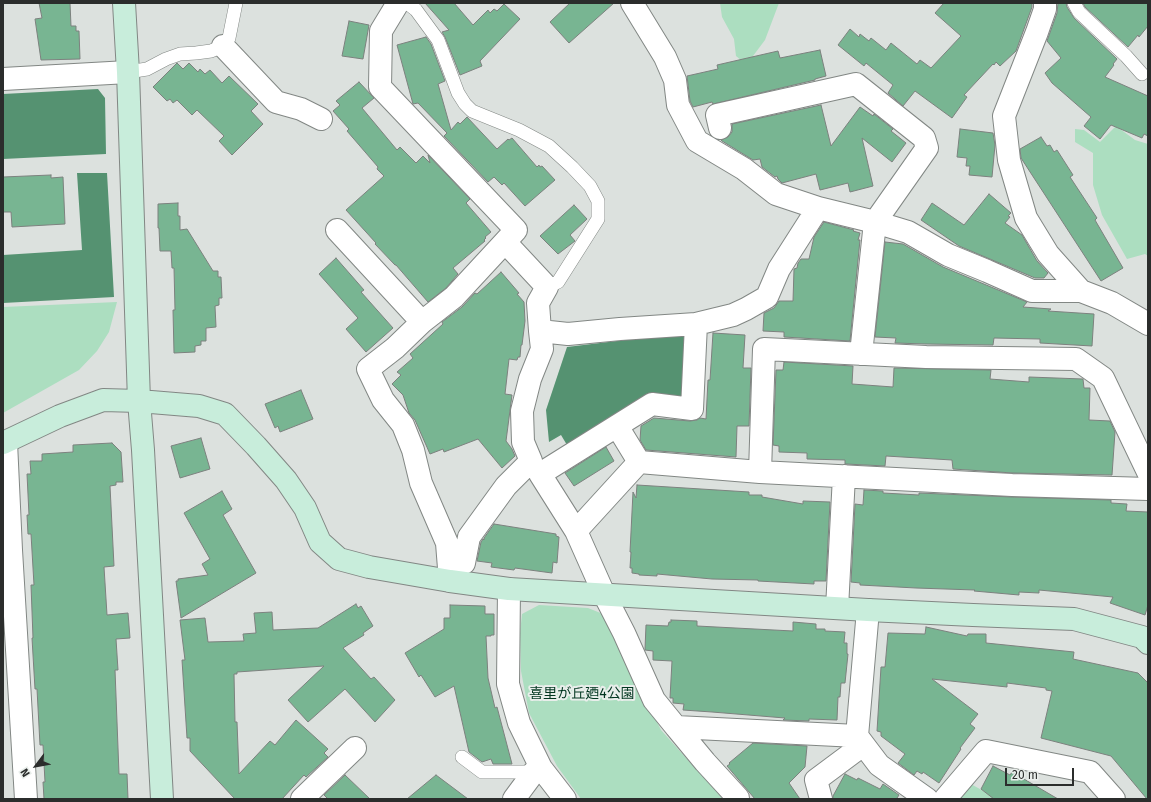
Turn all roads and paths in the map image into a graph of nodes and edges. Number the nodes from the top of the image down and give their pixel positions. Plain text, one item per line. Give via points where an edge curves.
1 (124, 3) edge
2 (236, 3) edge
3 (398, 3) edge
4 (407, 3) edge
5 (632, 3) edge
6 (1045, 3) edge
7 (1074, 3) edge
8 (223, 46) junction
9 (128, 72) junction
10 (1142, 74) dead end
11 (3, 79) edge
12 (321, 120) dead end
13 (720, 128) dead end
14 (818, 208) junction
15 (875, 222) junction
16 (337, 230) dead end
17 (505, 242) junction
18 (547, 287) junction
19 (1080, 291) junction
20 (422, 322) junction
21 (696, 324) junction
22 (1148, 324) edge
23 (540, 331) junction
24 (861, 354) junction
25 (139, 401) junction
26 (617, 426) junction
27 (5, 442) edge
28 (639, 462) junction
29 (760, 472) junction
30 (1148, 472) edge
31 (844, 476) junction
32 (1148, 489) edge
33 (576, 531) junction
34 (7, 552) edge
35 (464, 564) dead end
36 (450, 581) junction
37 (509, 589) junction
38 (604, 594) junction
39 (836, 608) junction
40 (868, 610) junction
41 (1146, 637) edge
42 (676, 727) junction
43 (860, 740) junction
44 (356, 748) dead end
45 (462, 757) dead end
46 (538, 770) junction
47 (738, 798) dead end
48 (26, 799) edge
49 (162, 799) edge
50 (302, 799) edge
51 (514, 799) edge
52 (565, 799) edge
53 (822, 799) edge
54 (927, 799) edge
55 (945, 799) edge
56 (1114, 799) edge

1 - 9 street
2 - 8 lane via 229,38
3 - 17 street via 381,31 380,87 516,230
4 - 18 lane via 416,10 438,40 458,93 465,104 472,111 519,130 548,146 590,186 598,201 598,219 558,282
5 - 14 street via 666,57 675,80 678,105 698,141 744,169 776,194
6 - 19 street via 1045,9 1004,116 1009,160 1026,218 1048,254
7 - 10 lane via 1079,12
8 - 9 lane via 211,51 180,54 147,69
8 - 12 street via 276,102 301,109
9 - 11 street
9 - 25 street
13 - 15 street via 717,115 856,84 924,138 927,148
14 - 15 street
14 - 21 street via 779,269 767,297 733,315
15 - 19 street via 908,232 948,255 1032,291
15 - 24 street
16 - 20 street
17 - 18 street
17 - 20 street via 454,297
18 - 23 street via 538,303
19 - 22 street via 1112,303
20 - 36 street via 368,369 383,400 403,425 420,483 447,543
21 - 23 street via 568,334
21 - 26 street via 692,409 652,404
23 - 35 street via 542,349 530,379 522,411 523,442 530,462 506,486 468,537
24 - 29 street via 764,349
24 - 30 street via 1076,359 1103,378
25 - 27 street via 103,400 60,416
25 - 36 street via 199,406 225,414 286,480 305,508 320,542 339,559 369,567
25 - 49 street
26 - 28 street
26 - 33 street via 540,474
27 - 34 street
28 - 29 street
28 - 33 street
29 - 31 street
31 - 32 street
31 - 39 street
33 - 38 street
34 - 48 street
36 - 37 street
37 - 38 street
37 - 46 street via 508,684 519,723
38 - 39 street
38 - 42 street via 654,700
39 - 40 street
40 - 41 street via 1074,618
40 - 43 street
42 - 43 street
42 - 47 street
43 - 53 street via 816,780
43 - 54 street via 879,765
44 - 50 street
45 - 46 lane via 482,772
46 - 51 street
46 - 52 street
55 - 56 street via 986,751 1090,772

